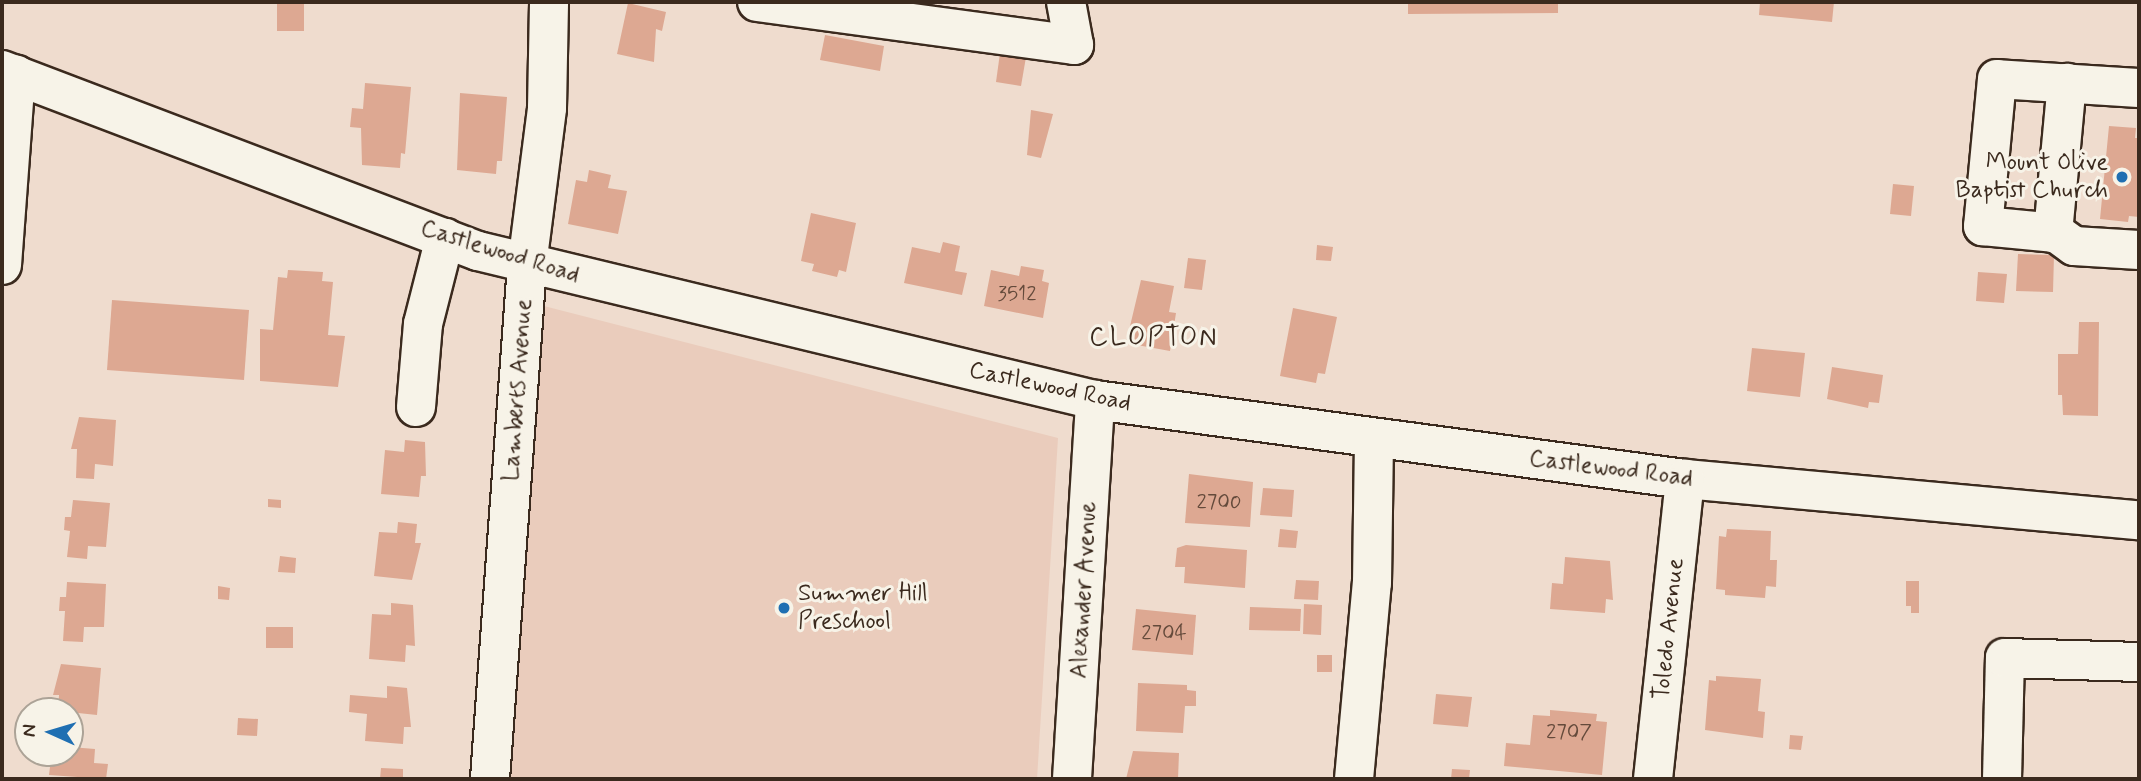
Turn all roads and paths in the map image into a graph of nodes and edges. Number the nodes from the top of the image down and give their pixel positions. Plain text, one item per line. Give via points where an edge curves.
1 (549, 2) edge
2 (757, 2) edge
3 (1066, 2) edge
4 (9, 73) edge
5 (2067, 83) junction
6 (2139, 88) edge
7 (2053, 233) junction
8 (445, 238) junction
9 (2139, 250) edge
10 (2, 265) edge
11 (527, 265) junction
12 (1095, 401) junction
13 (416, 407) dead end
14 (1374, 438) junction
15 (1685, 479) junction
16 (2139, 520) edge
17 (2139, 662) edge
18 (490, 779) edge
19 (1073, 779) edge
20 (1354, 779) edge
21 (1653, 779) edge
22 (2002, 779) edge

1 - 11 street, Lamberts Avenue via 547,108
2 - 3 street via 1074,46
4 - 8 street, Castlewood Road
4 - 10 street
5 - 6 street
5 - 7 street
5 - 7 street via 1997,79 1983,226
7 - 9 street via 2074,247
8 - 11 street, Castlewood Road
8 - 13 street via 423,324
11 - 12 street, Castlewood Road
11 - 18 street, Lamberts Avenue
12 - 14 street, Castlewood Road
12 - 19 street, Alexander Avenue
14 - 15 street, Castlewood Road
14 - 20 street via 1372,583
15 - 16 street, Castlewood Road
15 - 21 street, Toledo Avenue
17 - 22 street via 2005,658

